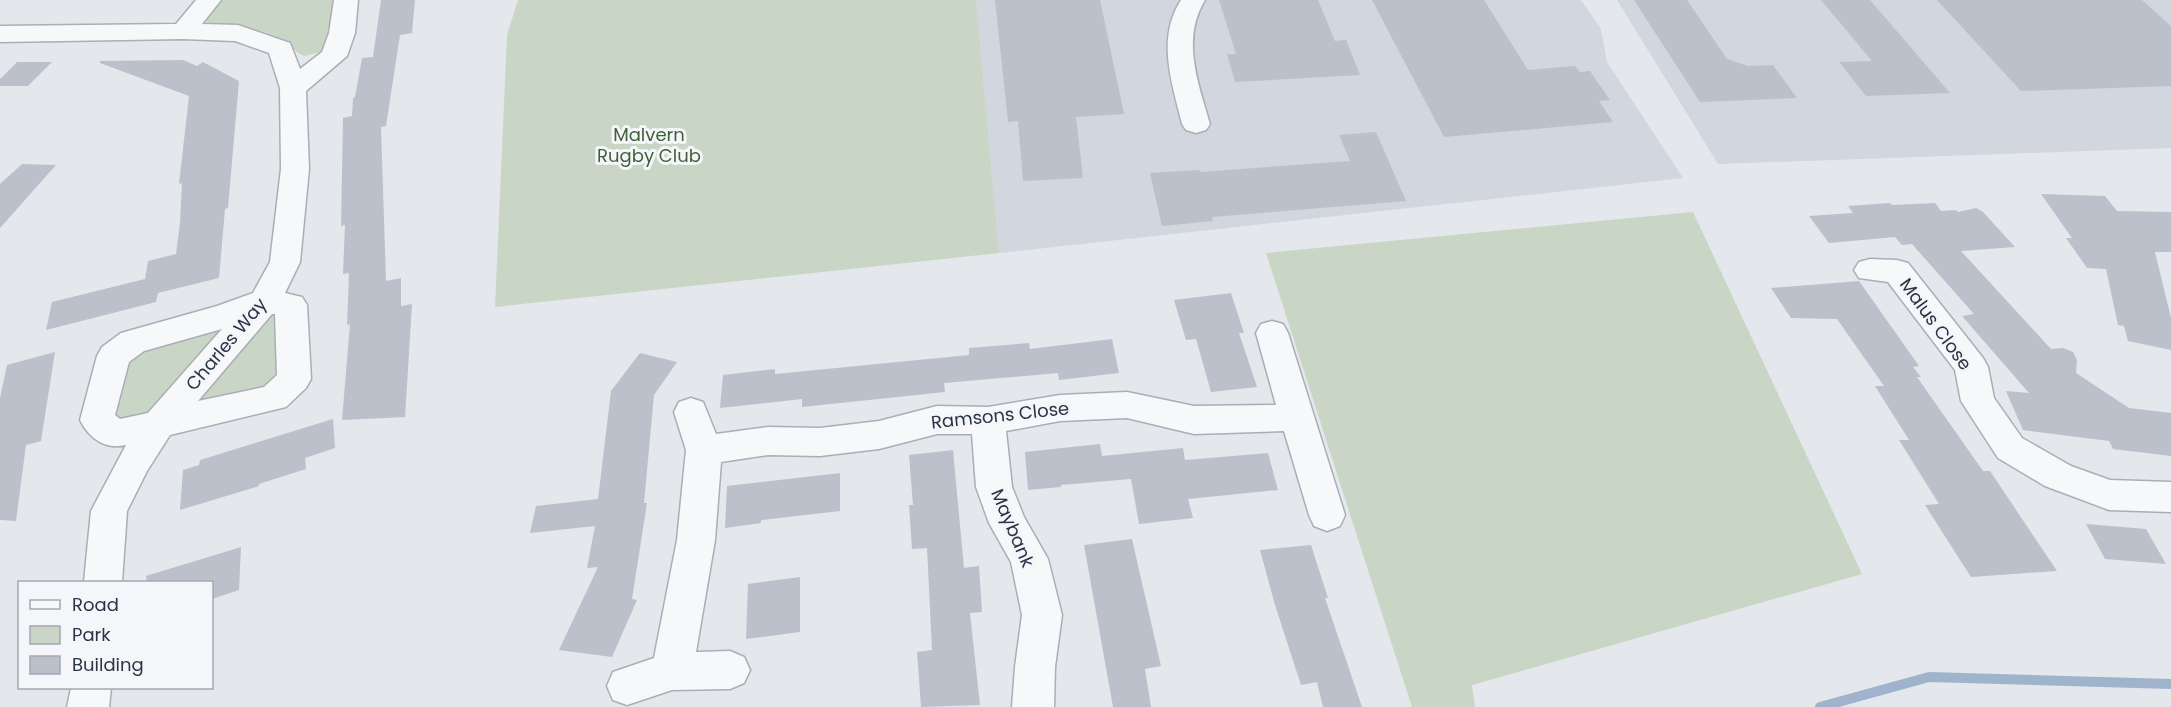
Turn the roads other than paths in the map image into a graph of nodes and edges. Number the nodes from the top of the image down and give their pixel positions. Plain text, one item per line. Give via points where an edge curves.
1 (209, 0) edge
2 (346, 0) edge
3 (1193, 0) edge
4 (183, 31) junction
5 (0, 34) edge
6 (293, 88) junction
7 (1196, 124) dead end
8 (1896, 270) dead end
9 (265, 301) junction
10 (1272, 333) dead end
11 (691, 412) dead end
12 (1297, 417) junction
13 (988, 420) junction
14 (157, 426) junction
15 (704, 450) junction
16 (2171, 497) edge
17 (1326, 515) dead end
18 (103, 581) edge
19 (730, 670) dead end
20 (672, 671) junction
21 (627, 686) dead end
22 (91, 689) edge
23 (88, 707) edge
24 (1033, 707) edge

1 - 4 street
2 - 6 street via 342,33 334,56
3 - 7 street via 1187,7 1179,38
4 - 5 street, Charles Way
4 - 6 street, Charles Way via 238,33 281,48
6 - 9 street, Charles Way via 295,169 285,262
8 - 16 street, Malus Close via 1971,367 1978,401 2010,448 2058,476 2109,495
9 - 14 street, Charles Way
9 - 14 street via 291,304 294,379 274,398
9 - 14 street via 133,342 114,356 97,420 114,434
10 - 12 street
11 - 15 street
12 - 13 street, Ramsons Close via 1194,420 1127,405 1060,408
12 - 17 street
13 - 15 street, Ramsons Close via 937,420 867,436 820,442 768,441
13 - 24 street, Maybank via 994,487 1008,523 1029,559 1042,615
14 - 18 street, Charles Way via 109,511
15 - 20 street via 696,540
19 - 20 street
20 - 21 street
22 - 23 street

